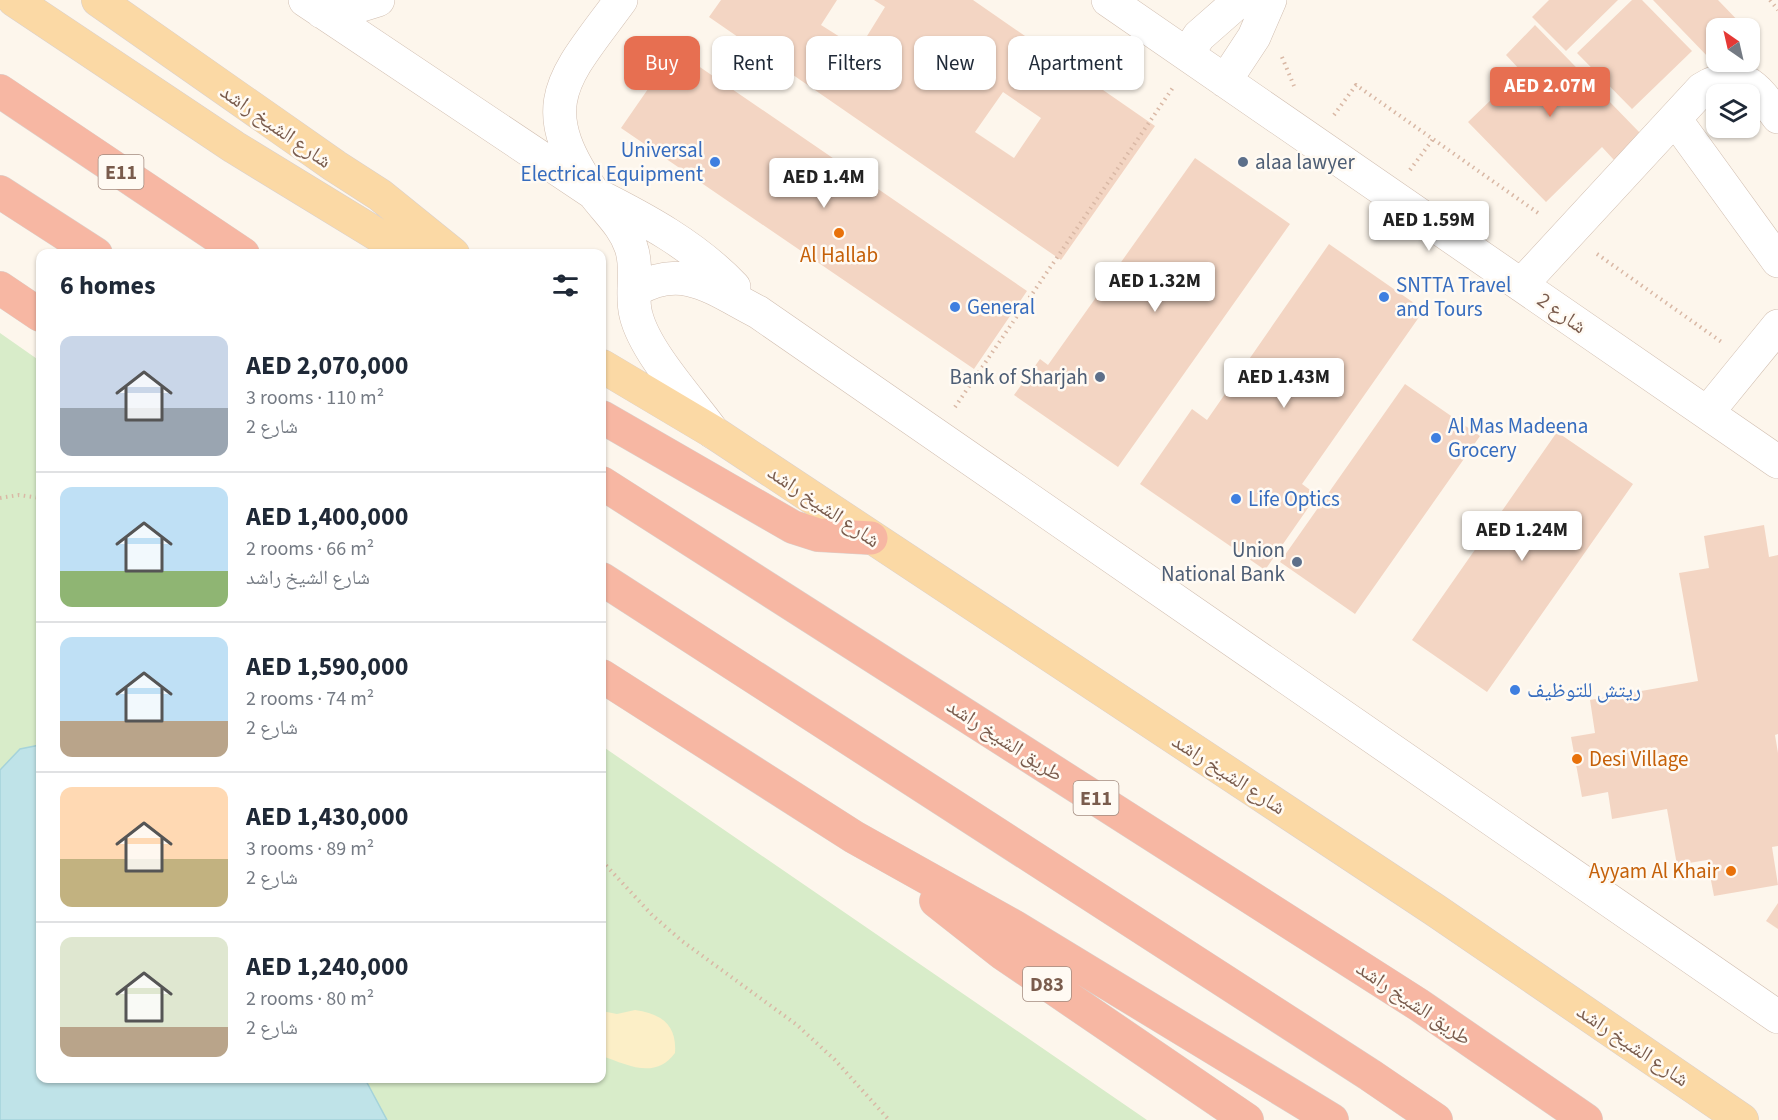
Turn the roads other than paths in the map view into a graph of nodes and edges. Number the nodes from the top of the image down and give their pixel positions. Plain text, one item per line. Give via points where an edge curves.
1 (14, 0) edge
2 (98, 0) edge
3 (378, 0) edge
4 (621, 0) edge
5 (1108, 0) edge
6 (1240, 0) edge
7 (1270, 0) edge
8 (313, 6) edge
9 (1190, 56) junction
10 (1225, 81) junction
11 (0, 91) edge
12 (1778, 117) edge
13 (1675, 119) junction
14 (0, 192) edge
15 (595, 194) junction
16 (88, 249) edge
17 (236, 249) edge
18 (400, 249) edge
19 (447, 249) edge
20 (1778, 261) edge
21 (1521, 285) junction
22 (0, 288) edge
23 (636, 290) junction
24 (36, 312) edge
25 (758, 312) junction
26 (1778, 326) edge
27 (606, 368) edge
28 (1707, 413) junction
29 (606, 419) edge
30 (713, 432) junction
31 (1778, 462) edge
32 (606, 486) edge
33 (871, 538) junction
34 (606, 582) edge
35 (606, 679) edge
36 (854, 837) junction
37 (1778, 1017) edge
38 (1247, 1120) edge
39 (1332, 1120) edge
40 (1436, 1120) edge
41 (1586, 1120) edge
42 (1742, 1120) edge

1 - 18 main road via 234,147
2 - 19 main road, شارع الشيخ راشد via 380,195
3 - 8 street via 349,9
4 - 15 street via 570,71 560,96 560,132
5 - 9 street, شارع 2
6 - 9 street via 1199,36
7 - 10 street via 1254,37
8 - 15 street
9 - 10 street, شارع 2
10 - 21 street, شارع 2
11 - 17 highway, E11
12 - 13 street via 1752,84 1736,78 1718,80 1702,89
13 - 20 street
13 - 21 street
14 - 16 highway
15 - 23 street via 622,228 631,247
15 - 25 street via 684,244 724,276
21 - 28 street, شارع 2
22 - 24 highway
23 - 25 street via 662,278 691,278
23 - 30 street via 634,311 646,340
25 - 37 street
26 - 28 street
27 - 30 main road, شارع الشيخ راشد
28 - 31 street, شارع 2
29 - 33 highway via 793,527 819,535
30 - 33 main road, شارع الشيخ راشد
32 - 41 highway, طريق الشيخ راشد / E11 via 1419,1005
33 - 42 main road, شارع الشيخ راشد via 1435,909
34 - 40 highway
35 - 36 highway
36 - 38 highway, D83 via 1002,952
36 - 39 highway via 1015,927

